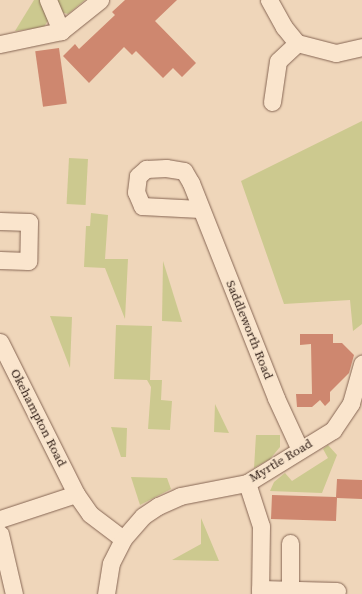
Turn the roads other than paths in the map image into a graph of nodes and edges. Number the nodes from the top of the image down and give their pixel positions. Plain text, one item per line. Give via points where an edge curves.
1 (48, 0) edge
2 (100, 0) edge
3 (269, 0) edge
4 (60, 31) junction
5 (297, 43) junction
6 (0, 44) edge
7 (362, 47) edge
8 (272, 102) dead end
9 (200, 208) dead end
10 (0, 221) edge
11 (0, 260) edge
12 (0, 342) edge
13 (362, 364) edge
14 (300, 450) junction
15 (247, 483) junction
16 (76, 494) junction
17 (0, 519) edge
18 (0, 534) edge
19 (123, 539) junction
20 (290, 543) dead end
21 (290, 590) junction
22 (260, 591) edge
23 (337, 591) dead end
24 (14, 594) edge
25 (106, 594) edge

1 - 4 street
2 - 4 street
3 - 5 street via 284,28
4 - 6 street
5 - 7 street via 336,53
5 - 8 street via 278,61
9 - 14 street, Saddleworth Road
10 - 11 street via 29,222 28,261
12 - 16 street, Okehampton Road
13 - 14 street, Myrtle Road via 351,403 333,430
14 - 15 street, Myrtle Road
15 - 19 street, Myrtle Road via 180,496 143,516
15 - 22 street via 261,526
16 - 17 street
16 - 19 street via 90,514
18 - 24 street
19 - 25 street, Myrtle Road via 111,563
20 - 21 street
21 - 22 street
21 - 23 street

